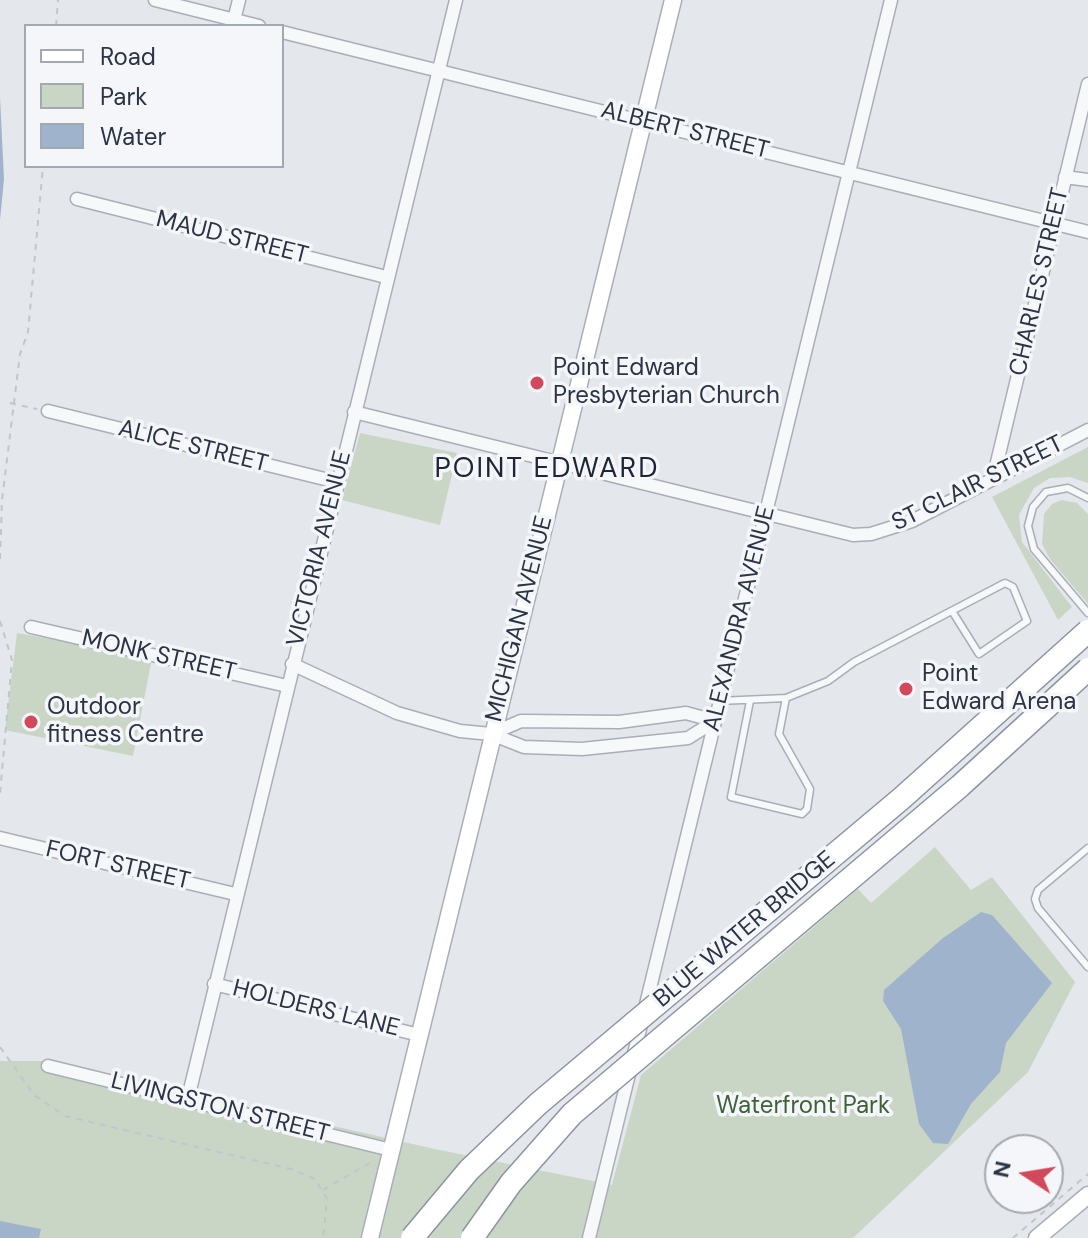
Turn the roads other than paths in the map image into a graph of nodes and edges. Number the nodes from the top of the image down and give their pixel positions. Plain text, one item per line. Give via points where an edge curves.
1 (155, 0) edge
2 (239, 0) edge
3 (456, 0) edge
4 (673, 0) edge
5 (891, 0) edge
6 (234, 20) junction
7 (251, 24) edge
8 (284, 32) edge
9 (438, 70) junction
10 (1088, 84) edge
11 (643, 120) junction
12 (849, 172) junction
13 (1065, 177) junction
14 (1088, 180) edge
15 (77, 199) dead end
16 (1054, 223) junction
17 (1088, 232) edge
18 (386, 277) junction
19 (48, 411) road end
20 (354, 412) junction
21 (1088, 430) edge
22 (558, 464) junction
23 (993, 479) junction
24 (337, 482) junction
25 (1088, 500) edge
26 (765, 515) junction
27 (952, 611) junction
28 (1088, 613) edge
29 (31, 627) dead end
30 (1088, 631) edge
31 (292, 664) junction
32 (1088, 669) edge
33 (287, 686) junction
34 (786, 698) junction
35 (719, 701) junction
36 (750, 701) junction
37 (636, 720) junction
38 (715, 721) junction
39 (577, 722) junction
40 (491, 734) junction
41 (634, 745) junction
42 (576, 749) junction
43 (0, 838) edge
44 (1088, 848) edge
45 (235, 894) junction
46 (1088, 967) edge
47 (214, 984) junction
48 (419, 1035) junction
49 (48, 1066) dead end
50 (188, 1098) junction
51 (391, 1150) junction
52 (1088, 1195) edge
53 (368, 1235) edge
54 (412, 1238) edge
55 (472, 1238) edge
56 (589, 1238) edge
57 (1037, 1238) edge

1 - 6 street
2 - 6 street
3 - 9 street, VICTORIA AVENUE
4 - 11 street, MICHIGAN AVENUE
5 - 12 street, ALEXANDRA AVENUE
6 - 7 street
8 - 9 street, ALBERT STREET
9 - 11 street, ALBERT STREET
9 - 18 street, VICTORIA AVENUE
10 - 13 street, CHARLES STREET
11 - 12 street, ALBERT STREET
11 - 22 street, MICHIGAN AVENUE
12 - 16 street, ALBERT STREET
12 - 26 street, ALEXANDRA AVENUE
13 - 14 street
13 - 16 street, CHARLES STREET
15 - 18 street, MAUD STREET
16 - 17 street, ALBERT STREET
16 - 23 street, CHARLES STREET
18 - 20 street, VICTORIA AVENUE
19 - 24 street, ALICE STREET
20 - 22 street, ST CLAIR STREET
20 - 24 street, VICTORIA AVENUE
21 - 23 street, ST CLAIR STREET
22 - 26 street, ST CLAIR STREET
22 - 40 street, MICHIGAN AVENUE
23 - 26 street, ST CLAIR STREET via 912,521 871,534 842,534
24 - 31 street, VICTORIA AVENUE
25 - 28 lane via 1062,488 1042,496 1031,512 1028,533 1034,549
26 - 35 street, ALEXANDRA AVENUE
27 - 27 lane via 979,654 1027,621 1009,583
27 - 34 lane via 828,681
29 - 33 street, MONK STREET
30 - 54 highway, BLUE WATER BRIDGE, bridge via 902,798 538,1104 461,1178
31 - 33 street, VICTORIA AVENUE
31 - 40 street via 397,713
32 - 55 highway, BLUE WATER BRIDGE, bridge via 960,786 572,1114 511,1183
33 - 45 street, VICTORIA AVENUE
34 - 36 lane
34 - 36 lane via 779,734 811,792 802,814 731,797
35 - 36 lane
35 - 38 street, ALEXANDRA AVENUE
37 - 38 street via 686,713
37 - 39 street
37 - 41 street
38 - 41 street via 688,738
38 - 56 street, ALEXANDRA AVENUE
39 - 40 street via 521,721
39 - 42 street
40 - 42 street via 524,747
40 - 48 street, MICHIGAN AVENUE
41 - 42 street
43 - 45 street, FORT STREET
44 - 46 lane via 1038,890 1035,899
45 - 47 street, VICTORIA AVENUE
47 - 48 street, HOLDERS LANE
47 - 50 street, VICTORIA AVENUE
48 - 51 street, MICHIGAN AVENUE
49 - 50 street, LIVINGSTON STREET
50 - 51 street, LIVINGSTON STREET
51 - 53 street, MICHIGAN AVENUE
52 - 57 street

